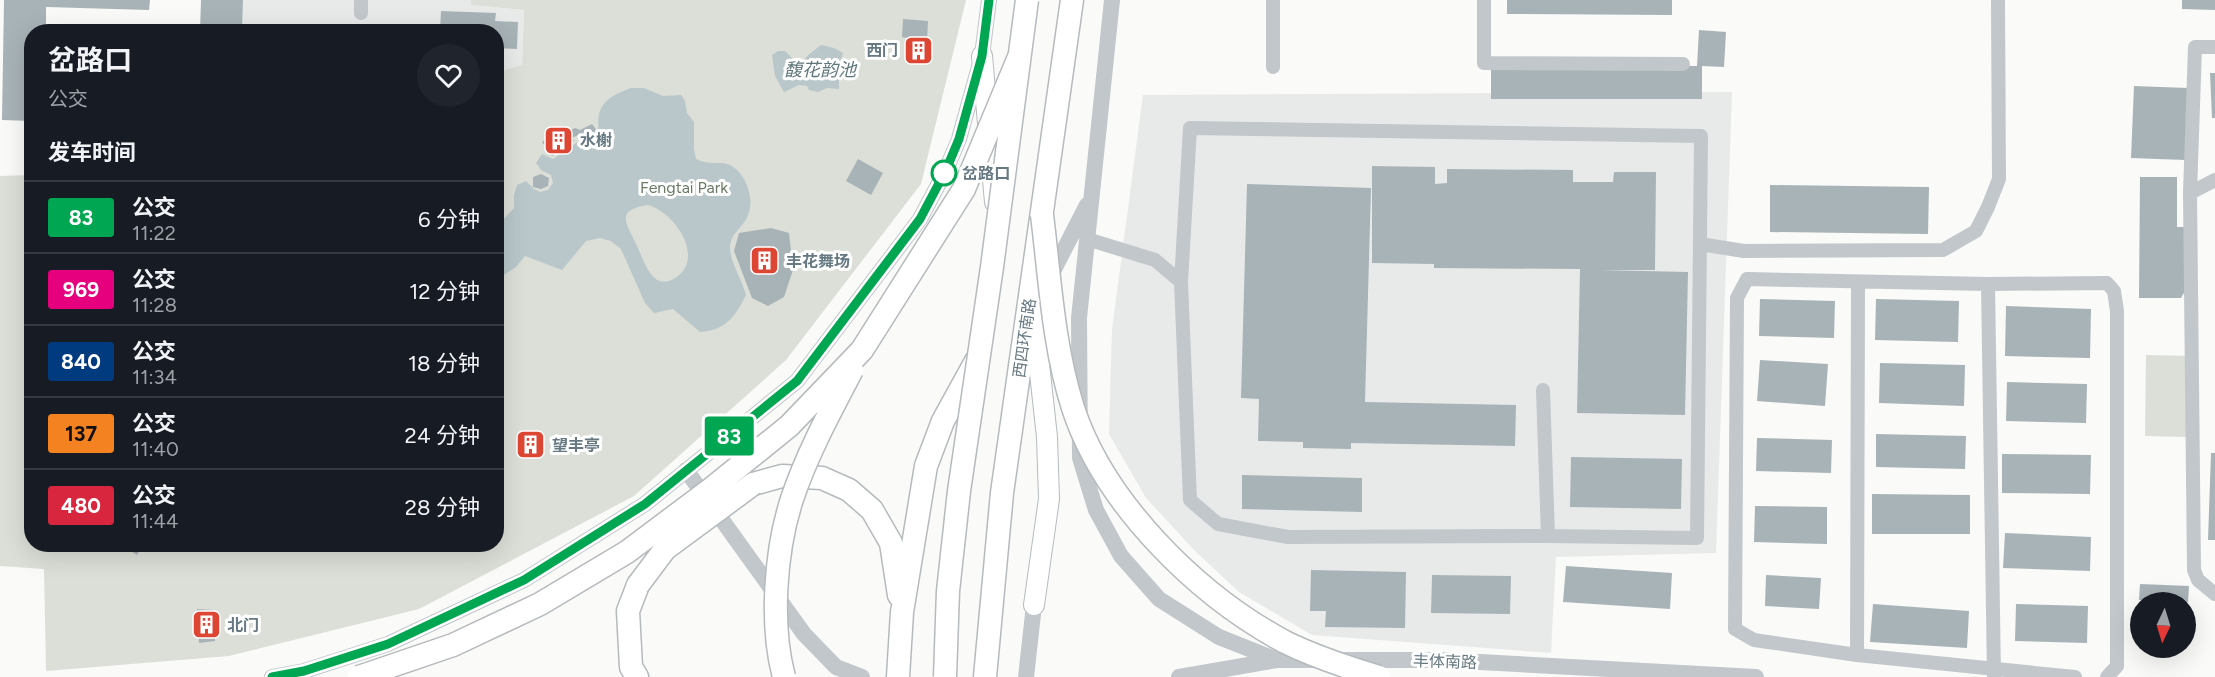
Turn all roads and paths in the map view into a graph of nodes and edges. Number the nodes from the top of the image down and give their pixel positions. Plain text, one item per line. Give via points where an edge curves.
1 (989, 0) edge
2 (1027, 0) edge
3 (1073, 0) edge
4 (1112, 0) edge
5 (1273, 0) edge
6 (1484, 0) edge
7 (1998, 0) edge
8 (2215, 48) edge
9 (982, 56) junction
10 (1019, 57) junction
11 (1683, 64) dead end
12 (1273, 67) dead end
13 (2215, 180) edge
14 (2190, 193) junction
15 (1091, 196) junction
16 (1042, 215) junction
17 (997, 221) junction
18 (1087, 239) junction
19 (1700, 244) junction
20 (1181, 282) junction
21 (1858, 282) junction
22 (1988, 284) junction
23 (1033, 310) junction
24 (862, 350) junction
25 (976, 360) joint
26 (1543, 390) dead end
27 (686, 470) junction
28 (1548, 536) junction
29 (2215, 594) edge
30 (1034, 605) joint
31 (902, 612) junction
32 (388, 644) junction
33 (1857, 656) junction
34 (1277, 660) junction
35 (899, 667) edge
36 (304, 671) junction
37 (1571, 672) edge
38 (1994, 673) edge
39 (1634, 674) edge
40 (272, 677) edge
41 (324, 677) edge
42 (359, 677) edge
43 (388, 677) edge
44 (637, 677) edge
45 (784, 677) edge
46 (862, 677) edge
47 (945, 677) edge
48 (984, 677) edge
49 (1026, 677) edge
50 (1179, 677) edge
51 (1379, 677) edge
52 (1756, 677) edge
53 (2075, 677) edge
54 (2107, 677) edge

1 - 9 street
2 - 10 highway, bridge
2 - 17 main road
3 - 16 highway, 西四环南路
3 - 23 main road, 西四环南路
4 - 15 street, 西四环南路
5 - 12 street
6 - 11 street via 1484,63
7 - 19 street via 1999,179 1976,231 1944,250 1744,251
8 - 14 street via 2196,47
9 - 17 main road
9 - 27 street via 959,139 920,219 797,381
10 - 24 highway, bridge via 964,189
10 - 47 highway, bridge via 958,502 948,591
13 - 14 street
14 - 29 street via 2194,570
15 - 18 street
15 - 23 street, 西四环南路
16 - 48 highway, 西四环南路, bridge via 1002,493
16 - 51 highway, bridge via 1061,363 1073,409 1113,490 1151,536 1231,608 1284,641 1331,663
17 - 25 main road
18 - 20 street via 1155,260
18 - 34 street via 1079,318 1080,458 1096,510 1121,555 1159,599 1219,637
19 - 20 street via 1701,136 1190,128
19 - 28 street via 1697,538
20 - 28 street via 1190,500 1218,524 1288,537
21 - 22 street
21 - 33 street
21 - 33 street via 1747,279 1737,298 1735,617 1735,629 1754,640
22 - 38 street
22 - 54 street via 2107,283 2114,291 2117,666
23 - 30 main road, 西四环南路 via 1047,437 1049,499
24 - 42 highway, bridge via 789,426 627,552 540,604 453,645
24 - 45 highway, bridge via 816,440 791,500 779,560 776,619
25 - 31 highway via 943,421 926,466
26 - 28 street
27 - 32 street via 645,504 524,580
27 - 46 street via 804,634 836,667
30 - 49 street, 西四环南路
31 - 35 highway
31 - 44 highway, bridge via 891,543 872,510 849,490 822,478 782,476 753,484 665,549 638,585 628,610 631,667
32 - 36 street
32 - 43 street
33 - 38 street
34 - 37 street, 丰体南路 via 1443,660
34 - 50 street
36 - 40 street
36 - 41 street
37 - 39 street, 丰体南路
38 - 53 street
39 - 52 street, 丰体南路

